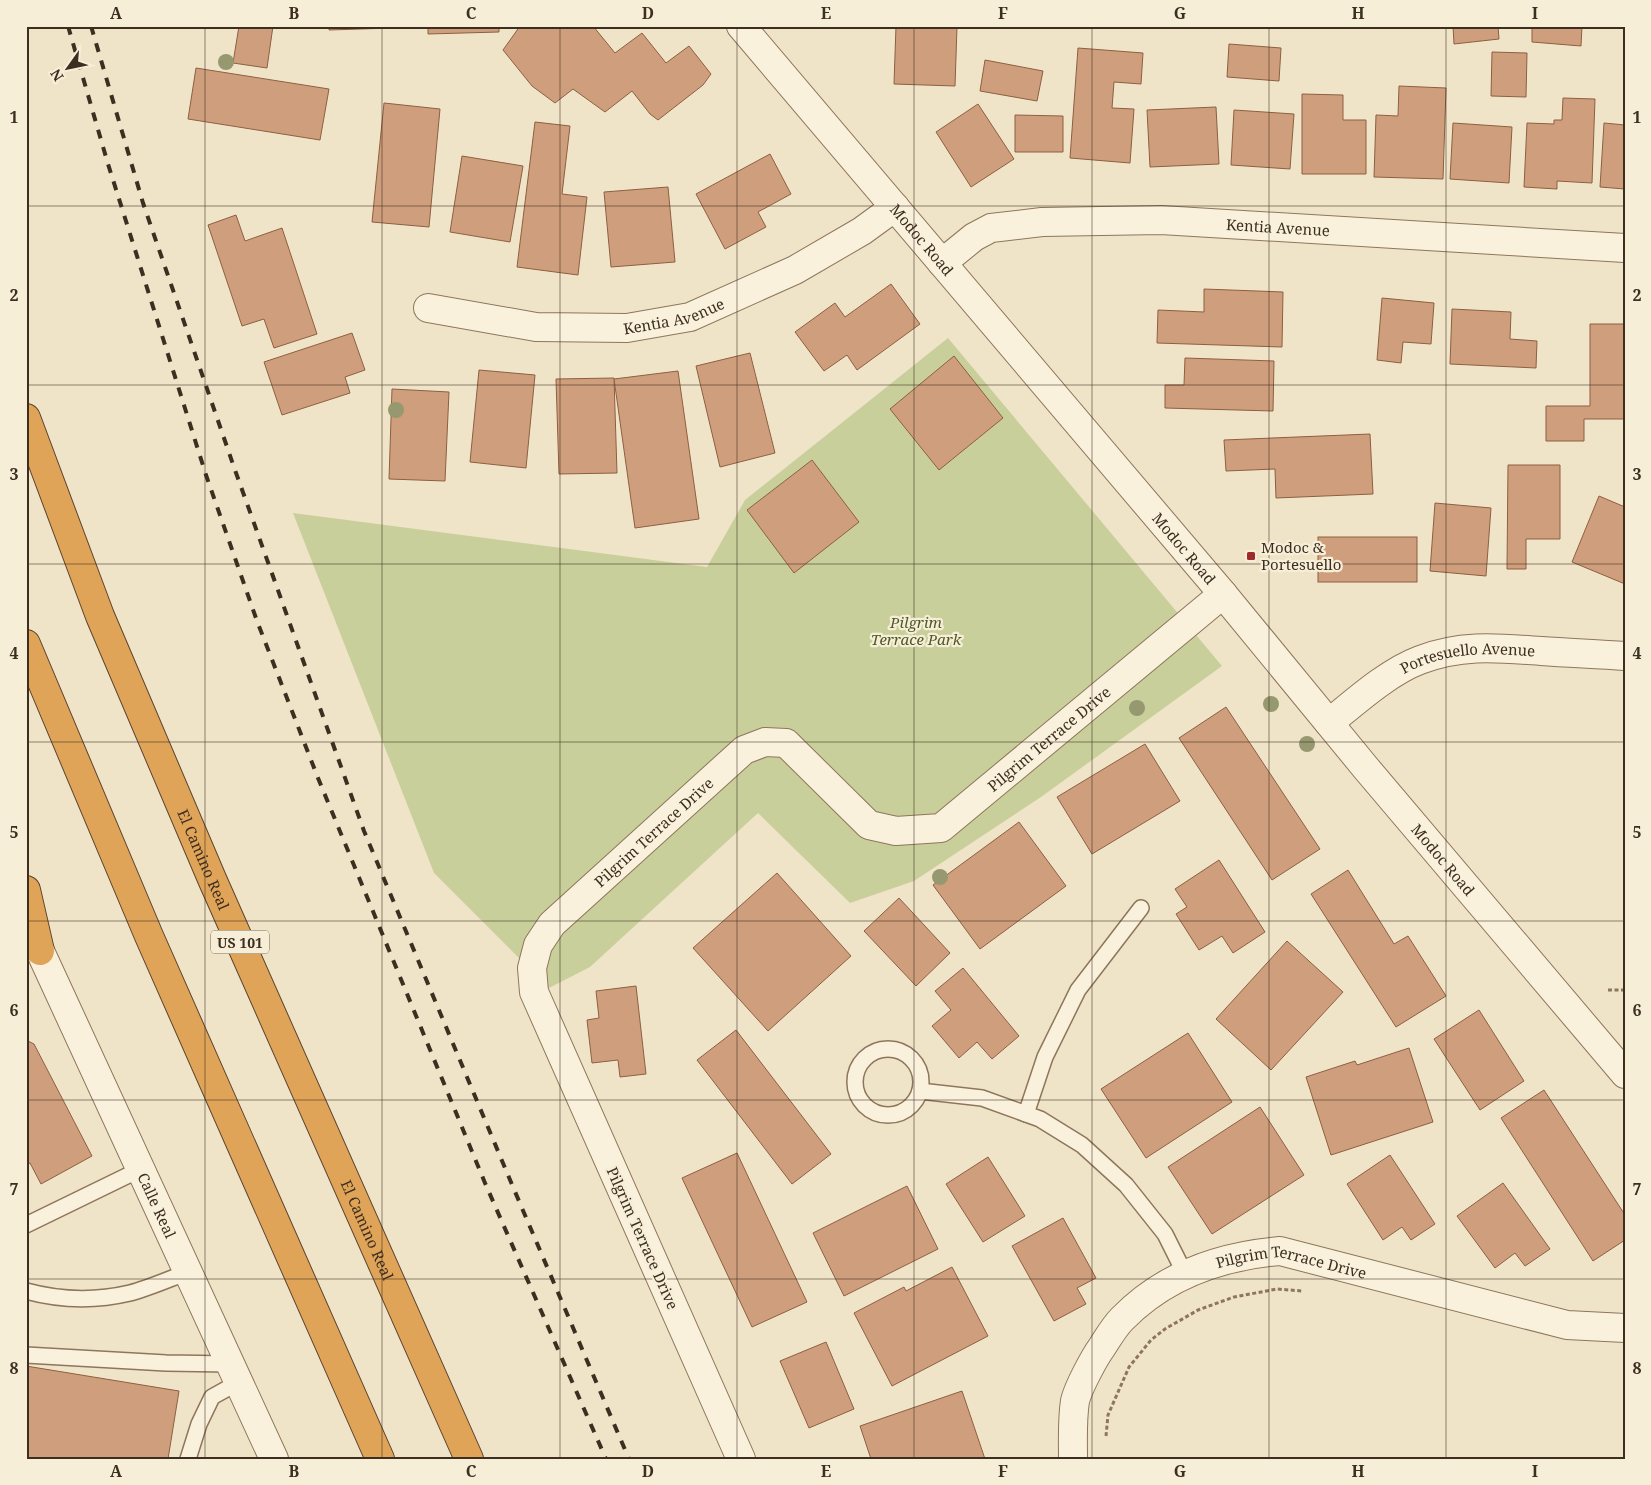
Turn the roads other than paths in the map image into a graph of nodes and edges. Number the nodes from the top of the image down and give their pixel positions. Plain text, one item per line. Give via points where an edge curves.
1 (741, 26) edge
2 (895, 207) junction
3 (1625, 248) edge
4 (942, 263) junction
5 (428, 308) dead end
6 (26, 418) edge
7 (1223, 594) junction
8 (26, 644) edge
9 (1625, 656) edge
10 (1329, 723) junction
11 (26, 890) edge
12 (1141, 908) dead end
13 (33, 951) edge
14 (1625, 1074) edge
15 (920, 1091) junction
16 (1026, 1114) junction
17 (141, 1169) junction
18 (26, 1225) edge
19 (188, 1272) junction
20 (1185, 1274) junction
21 (26, 1291) edge
22 (1625, 1328) edge
23 (26, 1355) edge
24 (235, 1373) junction
25 (188, 1459) edge
26 (274, 1459) edge
27 (380, 1459) edge
28 (470, 1459) edge
29 (741, 1459) edge
30 (1073, 1459) edge

1 - 2 street, Modoc Road
2 - 4 street, Modoc Road
2 - 5 street, Kentia Avenue via 862,231 795,270 690,317 627,328 536,327
3 - 4 street, Kentia Avenue via 1161,220 1062,222 991,228 974,237
4 - 7 street, Modoc Road
6 - 28 highway, El Camino Real / US 101 via 100,616 200,852
7 - 10 street, Modoc Road
7 - 29 street, Pilgrim Terrace Drive via 941,828 896,831 869,825 786,743 765,742 744,750 552,924 538,944 532,968 534,992
8 - 27 highway via 149,936
9 - 10 street, Portesuello Avenue via 1487,647 1450,650 1418,660 1393,675
10 - 14 street, Modoc Road
11 - 13 highway
12 - 16 lane via 1078,990 1046,1057
13 - 17 street, Calle Real
15 - 15 lane via 915,1101 899,1113 878,1114 862,1102 857,1093 857,1072 870,1054 892,1049 903,1052 918,1069
15 - 16 lane via 982,1098
16 - 20 lane via 1082,1145 1126,1185 1165,1234
17 - 18 lane
17 - 19 street, Calle Real
19 - 21 lane via 129,1293 88,1298 46,1296
19 - 24 street, Calle Real
20 - 22 street, Pilgrim Terrace Drive via 1219,1261 1280,1251 1567,1325
20 - 30 street, Pilgrim Terrace Drive via 1154,1291 1121,1320 1093,1359 1075,1400
23 - 24 lane via 166,1363
24 - 25 lane via 212,1397
24 - 26 street, Calle Real

